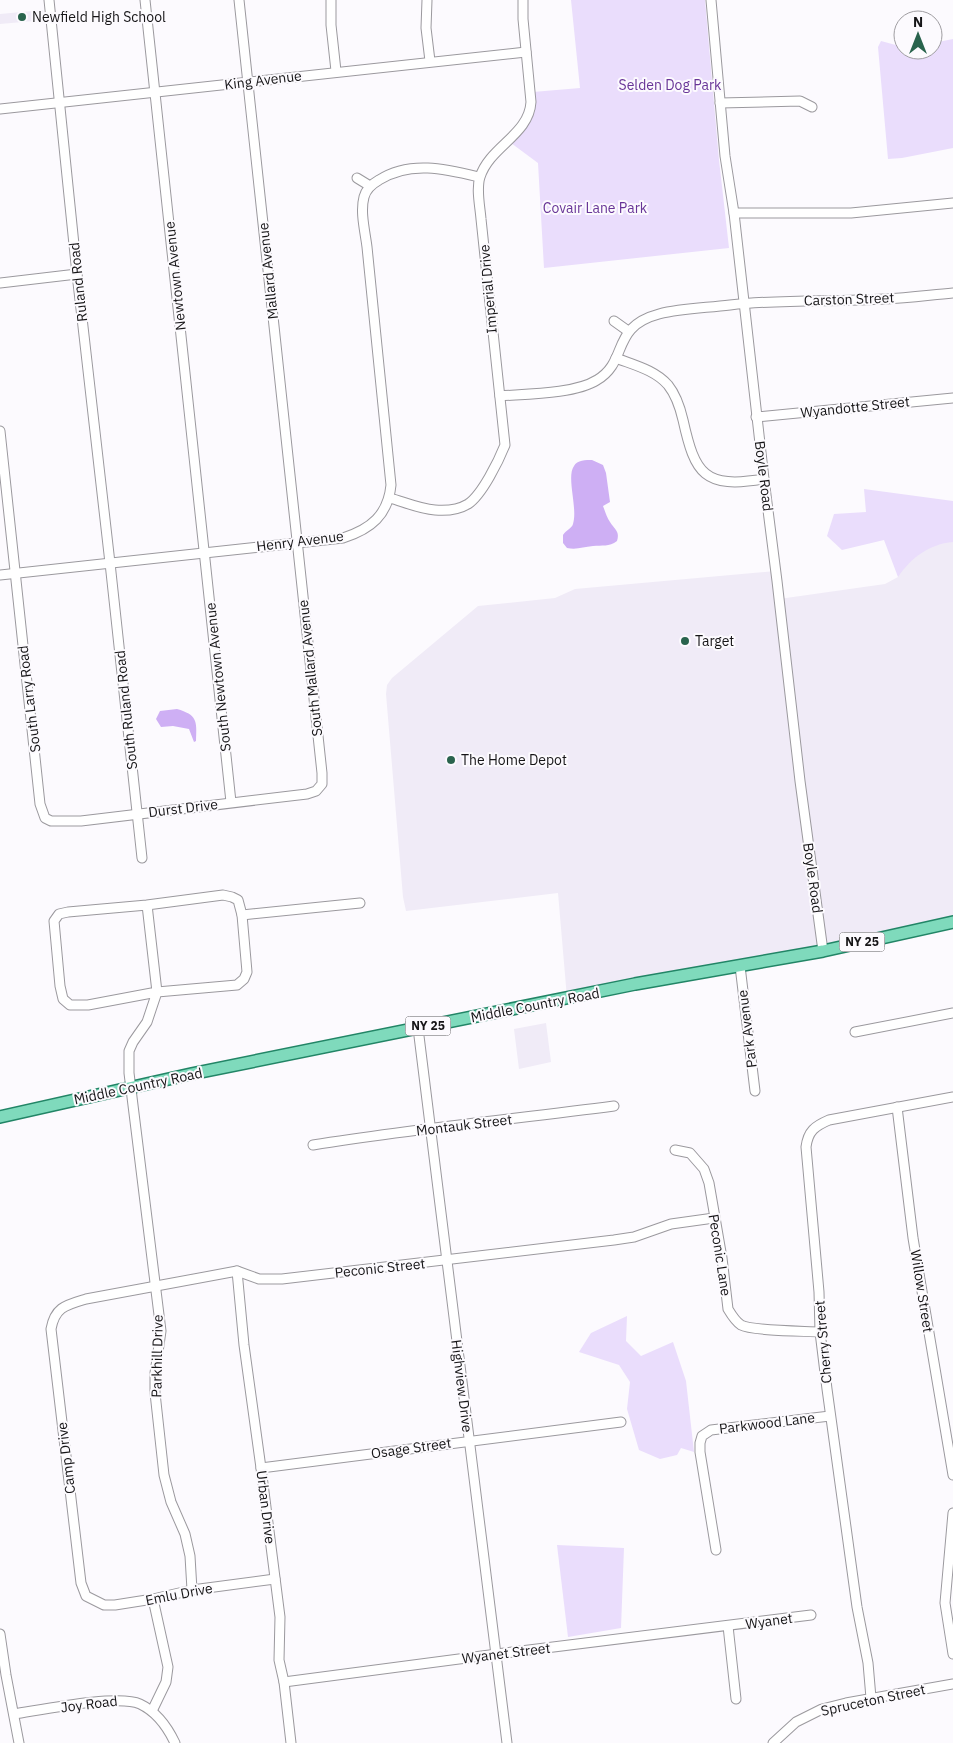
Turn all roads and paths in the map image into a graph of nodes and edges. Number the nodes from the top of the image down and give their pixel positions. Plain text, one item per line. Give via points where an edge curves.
1 (49, 0) edge
2 (145, 0) edge
3 (238, 0) edge
4 (331, 0) edge
5 (427, 0) edge
6 (523, 0) edge
7 (710, 0) edge
8 (526, 52) junction
9 (430, 61) junction
10 (336, 71) junction
11 (248, 81) junction
12 (154, 92) junction
13 (60, 102) junction
14 (720, 103) junction
15 (812, 107) dead end
16 (0, 108) edge
17 (479, 177) junction
18 (357, 178) dead end
19 (370, 186) junction
20 (953, 203) edge
21 (734, 213) junction
22 (77, 274) junction
23 (0, 283) edge
24 (953, 293) edge
25 (744, 303) junction
26 (614, 322) dead end
27 (628, 332) junction
28 (616, 358) junction
29 (500, 396) junction
30 (953, 398) edge
31 (756, 417) junction
32 (0, 431) edge
33 (764, 480) junction
34 (390, 498) junction
35 (296, 543) junction
36 (205, 552) junction
37 (110, 563) junction
38 (16, 574) junction
39 (0, 576) edge
40 (316, 790) joint
41 (231, 802) junction
42 (137, 813) junction
43 (50, 820) joint
44 (142, 858) dead end
45 (360, 903) dead end
46 (147, 905) junction
47 (242, 915) junction
48 (953, 922) edge
49 (823, 951) junction
50 (740, 966) junction
51 (157, 992) junction
52 (953, 1013) edge
53 (418, 1028) junction
54 (855, 1032) dead end
55 (131, 1088) junction
56 (755, 1091) dead end
57 (953, 1097) edge
58 (614, 1106) dead end
59 (897, 1107) junction
60 (0, 1117) edge
61 (430, 1130) junction
62 (313, 1145) dead end
63 (675, 1150) dead end
64 (714, 1218) junction
65 (446, 1261) junction
66 (237, 1271) junction
67 (157, 1287) junction
68 (820, 1332) junction
69 (830, 1416) junction
70 (620, 1422) dead end
71 (469, 1441) junction
72 (262, 1468) junction
73 (953, 1475) edge
74 (953, 1513) edge
75 (716, 1550) dead end
76 (275, 1579) junction
77 (192, 1590) junction
78 (86, 1596) joint
79 (153, 1600) junction
80 (810, 1615) dead end
81 (728, 1626) junction
82 (0, 1634) edge
83 (497, 1654) junction
84 (953, 1654) edge
85 (3, 1676) edge
86 (284, 1682) junction
87 (953, 1684) edge
88 (871, 1698) junction
89 (736, 1699) dead end
90 (152, 1711) junction
91 (14, 1714) junction
92 (19, 1743) edge
93 (175, 1743) edge
94 (291, 1743) edge
95 (507, 1743) edge
96 (773, 1743) edge

1 - 13 street, Ruland Road
2 - 12 street, Newtown Avenue
3 - 11 street, Mallard Avenue
4 - 10 street
5 - 9 street
6 - 8 street
7 - 14 street, Boyle Road
8 - 9 street, King Avenue
8 - 17 street via 531,102 528,119 495,154
9 - 10 street, King Avenue
10 - 11 street, King Avenue
11 - 12 street, King Avenue
11 - 35 street, Mallard Avenue
12 - 13 street, King Avenue
12 - 36 street, Newtown Avenue
13 - 16 street, King Avenue
13 - 22 street, Ruland Road
14 - 15 street via 800,101
14 - 21 street, Boyle Road
17 - 19 street via 444,168 405,168
17 - 29 street, Imperial Drive
18 - 19 street
19 - 34 street via 364,196 364,211 390,466
20 - 21 street via 851,213
21 - 25 street, Boyle Road
22 - 23 street
22 - 37 street, Ruland Road
24 - 25 street, Carston Street via 885,299
25 - 27 street, Carston Street via 660,314 646,318
25 - 31 street, Boyle Road
26 - 27 street
27 - 28 street
28 - 29 street via 605,374 587,384 558,391
28 - 33 street via 656,375 675,394 690,449 703,472 734,483
29 - 34 street, Imperial Drive via 505,445 499,460 470,502 448,511
30 - 31 street, Wyandotte Street
31 - 33 street, Boyle Road
32 - 38 street, South Larry Road
33 - 49 street, Boyle Road
34 - 35 street, Henry Avenue via 380,516 358,533
35 - 36 street, Henry Avenue
35 - 40 street, South Mallard Avenue via 322,773 322,784
36 - 37 street, Henry Avenue
36 - 41 street, South Newtown Avenue
37 - 38 street, Henry Avenue
37 - 42 street, South Ruland Road
38 - 39 street, Henry Avenue
38 - 43 street, South Larry Road via 40,804 45,818
40 - 41 street, Durst Drive via 307,794
41 - 42 street, Durst Drive
42 - 43 street, Durst Drive via 81,821
42 - 44 street, South Ruland Road
45 - 47 street
46 - 47 street via 223,895 238,900
46 - 51 street
46 - 51 street via 59,914 54,921 60,986 63,999 70,1005 88,1005
47 - 51 street via 247,972 244,979 237,985
48 - 49 main road, Middle Country Road / NY 25
49 - 50 main road, Middle Country Road / NY 25
50 - 53 main road, Middle Country Road / NY 25
50 - 56 street, Park Avenue
51 - 55 street, Parkhill Drive via 147,1022 129,1050
52 - 54 street
53 - 55 main road, Middle Country Road / NY 25
53 - 61 street, Highview Drive
55 - 60 main road, Middle Country Road / NY 25
55 - 67 street, Parkhill Drive
57 - 59 street, Cherry Street
58 - 61 street, Montauk Street
59 - 68 street, Cherry Street via 829,1120 812,1130 807,1140
59 - 73 street, Willow Street via 913,1238
61 - 62 street, Montauk Street
61 - 65 street, Highview Drive
63 - 64 street, Peconic Lane via 690,1153 704,1169
64 - 65 street, Peconic Street via 671,1224 634,1237
64 - 68 street, Peconic Lane via 728,1309 734,1318 741,1325 752,1328
65 - 66 street, Peconic Street via 282,1279 259,1279
65 - 71 street, Highview Drive
66 - 67 street
66 - 72 street, Urban Drive
67 - 77 street, Parkhill Drive via 161,1331 155,1393 164,1475 170,1502 185,1534
67 - 78 street, Camp Drive via 68,1304 52,1319 50,1329 74,1531 81,1583
68 - 69 street, Cherry Street
69 - 75 street, Parkwood Lane via 711,1430 702,1436 701,1460
69 - 88 street, Cherry Street
70 - 71 street, Osage Street
71 - 72 street, Osage Street
71 - 83 street, Highview Drive
72 - 76 street, Urban Drive
74 - 84 street via 945,1603
76 - 77 street, Emlu Drive
76 - 86 street, Urban Drive via 280,1617 279,1660
77 - 79 street, Emlu Drive
78 - 79 street, Emlu Drive via 104,1605
79 - 90 street via 168,1666 166,1682
80 - 81 street, Wyanet
81 - 83 street, Wyanet Street
81 - 89 street
82 - 85 street
83 - 86 street, Wyanet Street
83 - 95 street, Highview Drive
85 - 91 street
86 - 94 street, Urban Drive
87 - 88 street, Spruceton Street
88 - 96 street, Spruceton Street via 822,1709 805,1717
90 - 91 street, Joy Road via 128,1700
90 - 93 street, Joy Road via 164,1722
91 - 92 street

